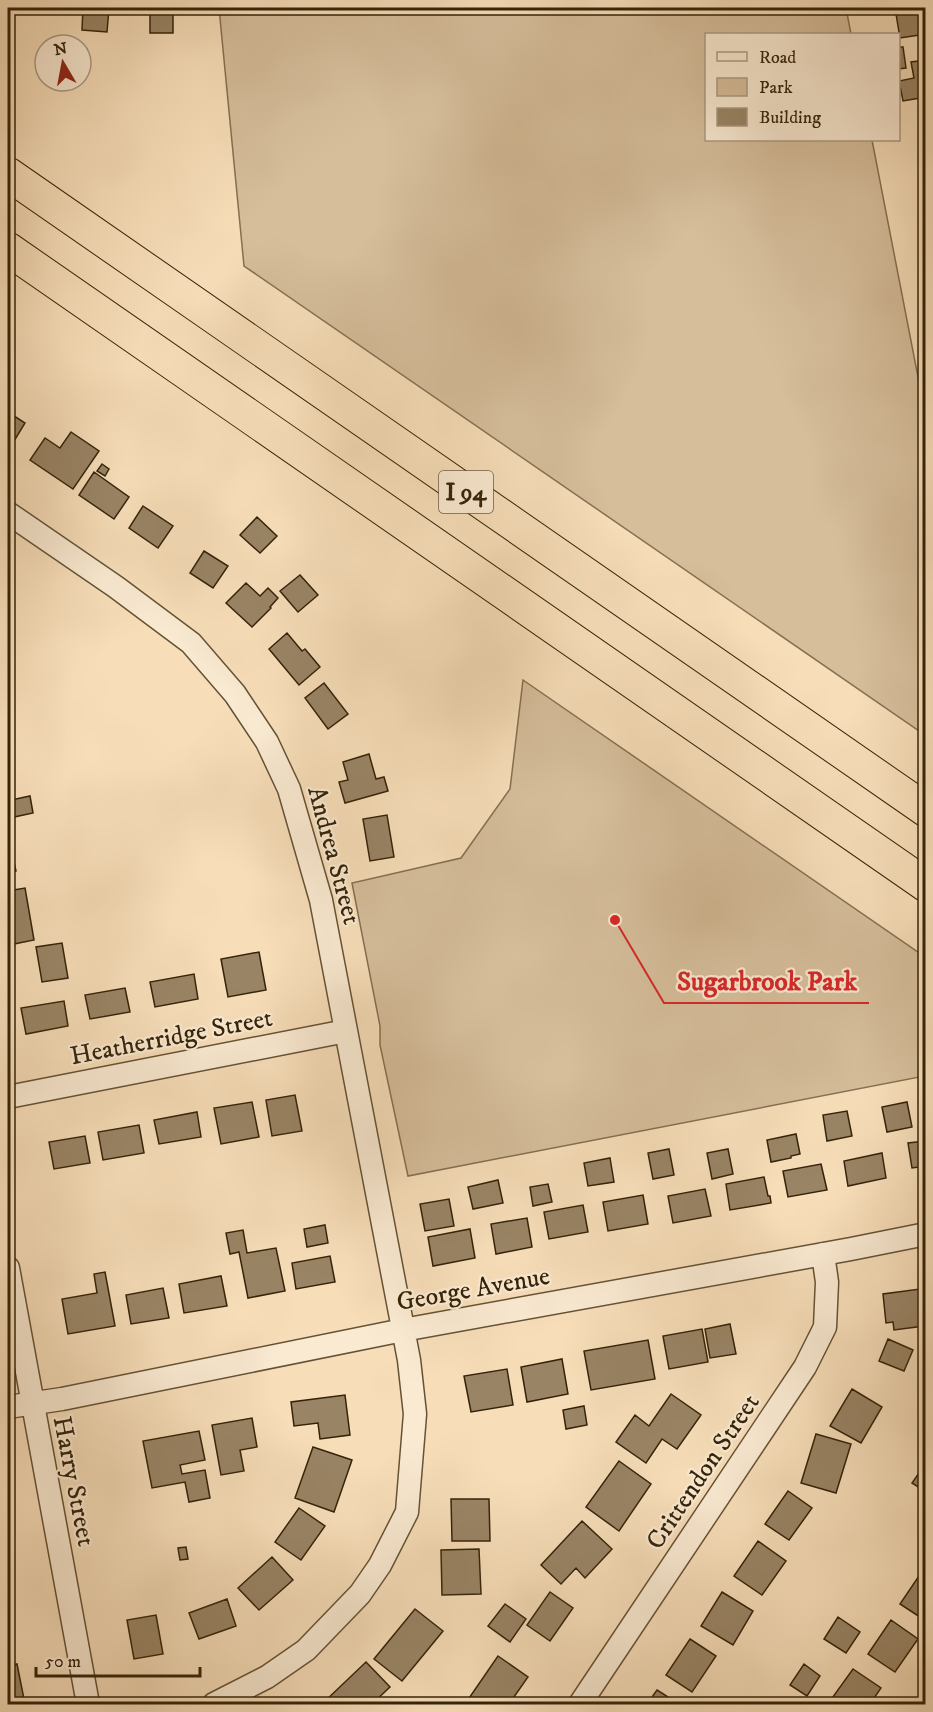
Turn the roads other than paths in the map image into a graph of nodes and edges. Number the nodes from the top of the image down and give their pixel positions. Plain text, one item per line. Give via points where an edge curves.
1 (8, 174) edge
2 (8, 249) edge
3 (8, 513) edge
4 (926, 810) edge
5 (926, 885) edge
6 (346, 1031) junction
7 (8, 1097) edge
8 (926, 1234) edge
9 (823, 1254) junction
10 (8, 1268) edge
11 (403, 1330) junction
12 (32, 1404) junction
13 (8, 1407) edge
14 (88, 1704) edge
15 (214, 1704) edge
16 (580, 1704) edge

1 - 4 highway, I 94
2 - 5 highway, I 94
3 - 6 street, Andrea Street via 191,643 235,694 267,742 289,789 321,900
6 - 7 street, Heatherridge Street
6 - 11 street, Andrea Street
8 - 9 street, George Avenue
9 - 11 street, George Avenue
9 - 16 street, Crittendon Street via 827,1282 825,1327 806,1367
10 - 12 street, Harry Street
11 - 12 street, George Avenue
11 - 15 street, Andrea Street via 415,1414 407,1512 360,1594 306,1650 267,1677
12 - 13 street, George Avenue
12 - 14 street, Harry Street

